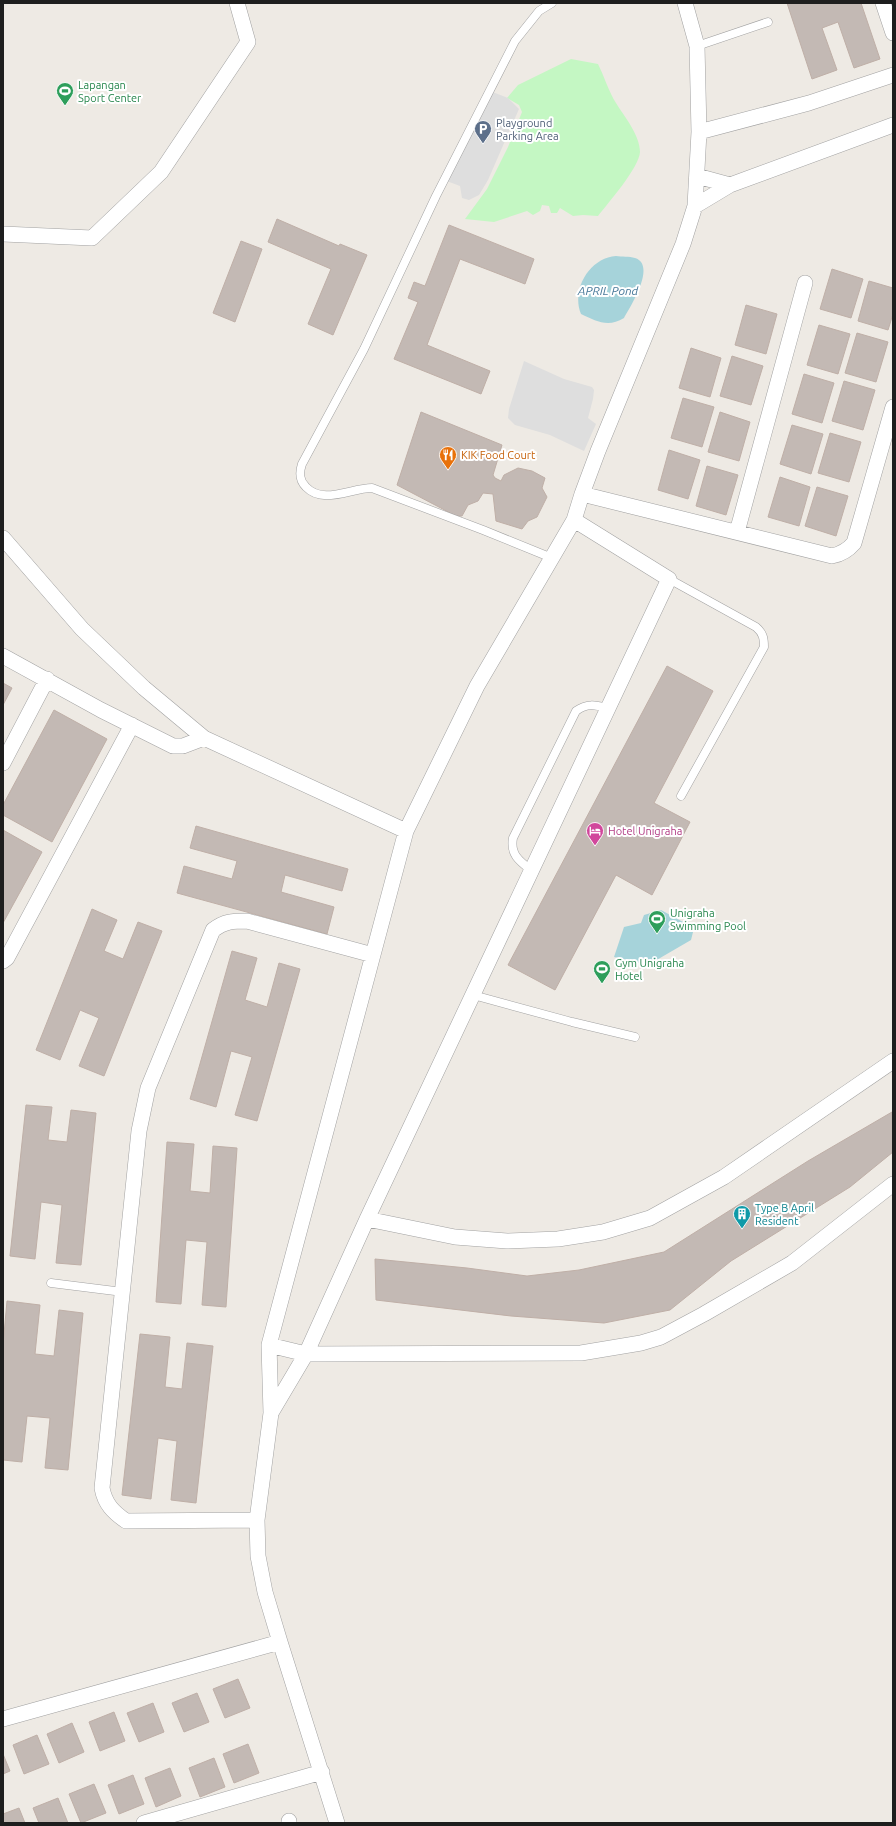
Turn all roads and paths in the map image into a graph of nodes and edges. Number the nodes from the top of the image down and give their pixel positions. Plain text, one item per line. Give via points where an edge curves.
1 (237, 3) edge
2 (552, 3) edge
3 (685, 3) edge
4 (883, 3) edge
5 (768, 22) dead end
6 (893, 33) edge
7 (697, 46) junction
8 (893, 75) edge
9 (893, 125) edge
10 (699, 132) junction
11 (696, 176) junction
12 (730, 185) junction
13 (696, 206) junction
14 (3, 234) edge
15 (805, 283) dead end
16 (893, 407) edge
17 (582, 494) junction
18 (574, 520) junction
19 (737, 532) junction
20 (3, 538) edge
21 (552, 558) junction
22 (669, 578) junction
23 (3, 656) edge
24 (46, 679) junction
25 (607, 708) junction
26 (132, 725) junction
27 (204, 738) junction
28 (3, 764) edge
29 (681, 796) dead end
30 (406, 831) junction
31 (531, 870) junction
32 (373, 955) junction
33 (3, 961) edge
34 (473, 995) junction
35 (635, 1037) dead end
36 (893, 1060) edge
37 (893, 1184) edge
38 (367, 1219) junction
39 (51, 1283) dead end
40 (123, 1292) junction
41 (269, 1345) junction
42 (306, 1354) junction
43 (271, 1413) junction
44 (257, 1520) junction
45 (280, 1642) junction
46 (3, 1719) edge
47 (322, 1772) junction
48 (144, 1823) edge
49 (337, 1823) edge

1 - 14 street via 248,42 161,172 92,238
2 - 21 lane via 539,11 515,42 436,196 364,349 300,472 302,482 312,494 326,496 372,488
3 - 7 street
4 - 6 street
5 - 7 lane
7 - 10 street
8 - 10 street via 808,103
9 - 12 street
10 - 11 street
11 - 12 street
11 - 13 street
12 - 13 street
13 - 17 street
15 - 19 street
16 - 19 street via 854,543 848,550 832,556
17 - 18 street
17 - 19 street
18 - 21 street
18 - 22 street
20 - 27 street via 82,629 144,688
21 - 30 street via 477,686
22 - 25 street
22 - 29 lane via 756,628 762,632 764,640 764,647
23 - 24 street
24 - 26 street
24 - 28 street
25 - 31 street
25 - 31 lane via 589,704 576,712 513,838 512,852
26 - 27 street via 173,746 183,746
26 - 33 street via 7,958
27 - 30 street
30 - 32 street
31 - 34 street
32 - 40 street via 247,921 231,920 213,930 148,1088 139,1131
32 - 41 street
34 - 35 lane
34 - 38 street
36 - 38 street via 724,1177 650,1218 603,1232 558,1239 507,1241 455,1237
37 - 42 street via 792,1262 704,1314 642,1343 581,1353
38 - 42 street
39 - 40 lane
40 - 44 street via 102,1488 104,1500 113,1512 126,1521
41 - 42 street
41 - 43 street
42 - 43 street
43 - 44 street
44 - 45 street via 258,1556 265,1592
45 - 46 street
45 - 47 street
47 - 48 street
47 - 49 street

